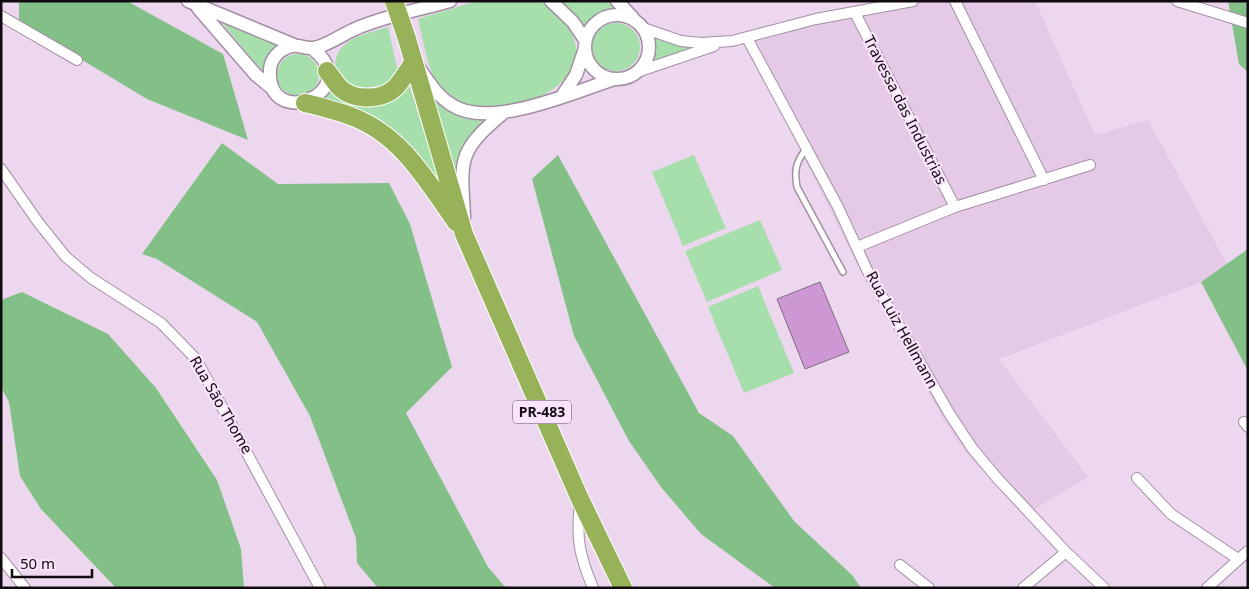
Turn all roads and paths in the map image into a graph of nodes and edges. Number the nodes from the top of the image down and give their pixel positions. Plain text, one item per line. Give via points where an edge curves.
1 (394, 1) edge
2 (450, 1) edge
3 (552, 1) edge
4 (617, 1) edge
5 (913, 1) edge
6 (955, 1) edge
7 (1177, 1) edge
8 (192, 4) edge
9 (855, 14) junction
10 (1, 16) edge
11 (1248, 23) edge
12 (639, 24) junction
13 (747, 38) junction
14 (732, 41) junction
15 (585, 44) junction
16 (294, 45) junction
17 (313, 49) junction
18 (77, 60) dead end
19 (414, 62) junction
20 (327, 71) junction
21 (637, 72) junction
22 (614, 79) junction
23 (273, 89) junction
24 (562, 96) junction
25 (305, 103) junction
26 (502, 114) junction
27 (806, 148) junction
28 (1090, 165) dead end
29 (1, 169) edge
30 (1044, 180) junction
31 (955, 207) junction
32 (464, 234) junction
33 (857, 247) junction
34 (843, 272) dead end
35 (1137, 478) dead end
36 (580, 498) junction
37 (1248, 551) edge
38 (1066, 552) junction
39 (1, 558) edge
40 (1238, 560) junction
41 (900, 565) dead end
42 (25, 588) edge
43 (320, 588) edge
44 (593, 588) edge
45 (623, 588) edge
46 (929, 588) edge
47 (1024, 588) edge
48 (1104, 588) edge
49 (1207, 588) edge

1 - 19 highway, PR-483, bridge
2 - 17 street via 356,28
3 - 15 street via 573,22
4 - 12 street
5 - 9 street
6 - 30 street
7 - 11 street
8 - 16 street
8 - 23 street via 256,75
9 - 13 street via 816,19
9 - 31 street, Travessa das Industrias
10 - 18 street
12 - 14 street via 681,41
12 - 15 street via 620,15 605,17 592,26
12 - 21 street via 647,35 649,51
13 - 14 street
13 - 27 street, Rua Luiz Hellmann
14 - 21 street
15 - 22 street via 594,69
15 - 24 street via 576,75
16 - 17 street
16 - 23 street via 279,53 270,67
17 - 20 street via 325,62
19 - 20 highway via 395,88 373,97 348,93
19 - 26 street via 436,92 453,106 474,113
19 - 32 highway, PR-483
20 - 25 street via 324,88 313,100
21 - 22 street
22 - 24 street
23 - 25 street via 284,100
24 - 26 street
25 - 32 highway via 353,117 385,134 412,160
26 - 32 street via 469,147 462,168
27 - 33 street, Rua Luiz Hellmann
27 - 34 lane via 796,162 797,186
28 - 30 street
29 - 43 street, Rua São Thome via 66,257 91,278 161,323 196,359
30 - 31 street
31 - 33 street
32 - 36 highway, PR-483
33 - 38 street, Rua Luiz Hellmann via 924,371 972,448
35 - 40 street via 1171,514
36 - 44 street via 576,532
36 - 45 highway, PR-483
37 - 40 street
38 - 47 street
38 - 48 street, Rua Luiz Hellmann
39 - 42 street
40 - 49 street
41 - 46 street

